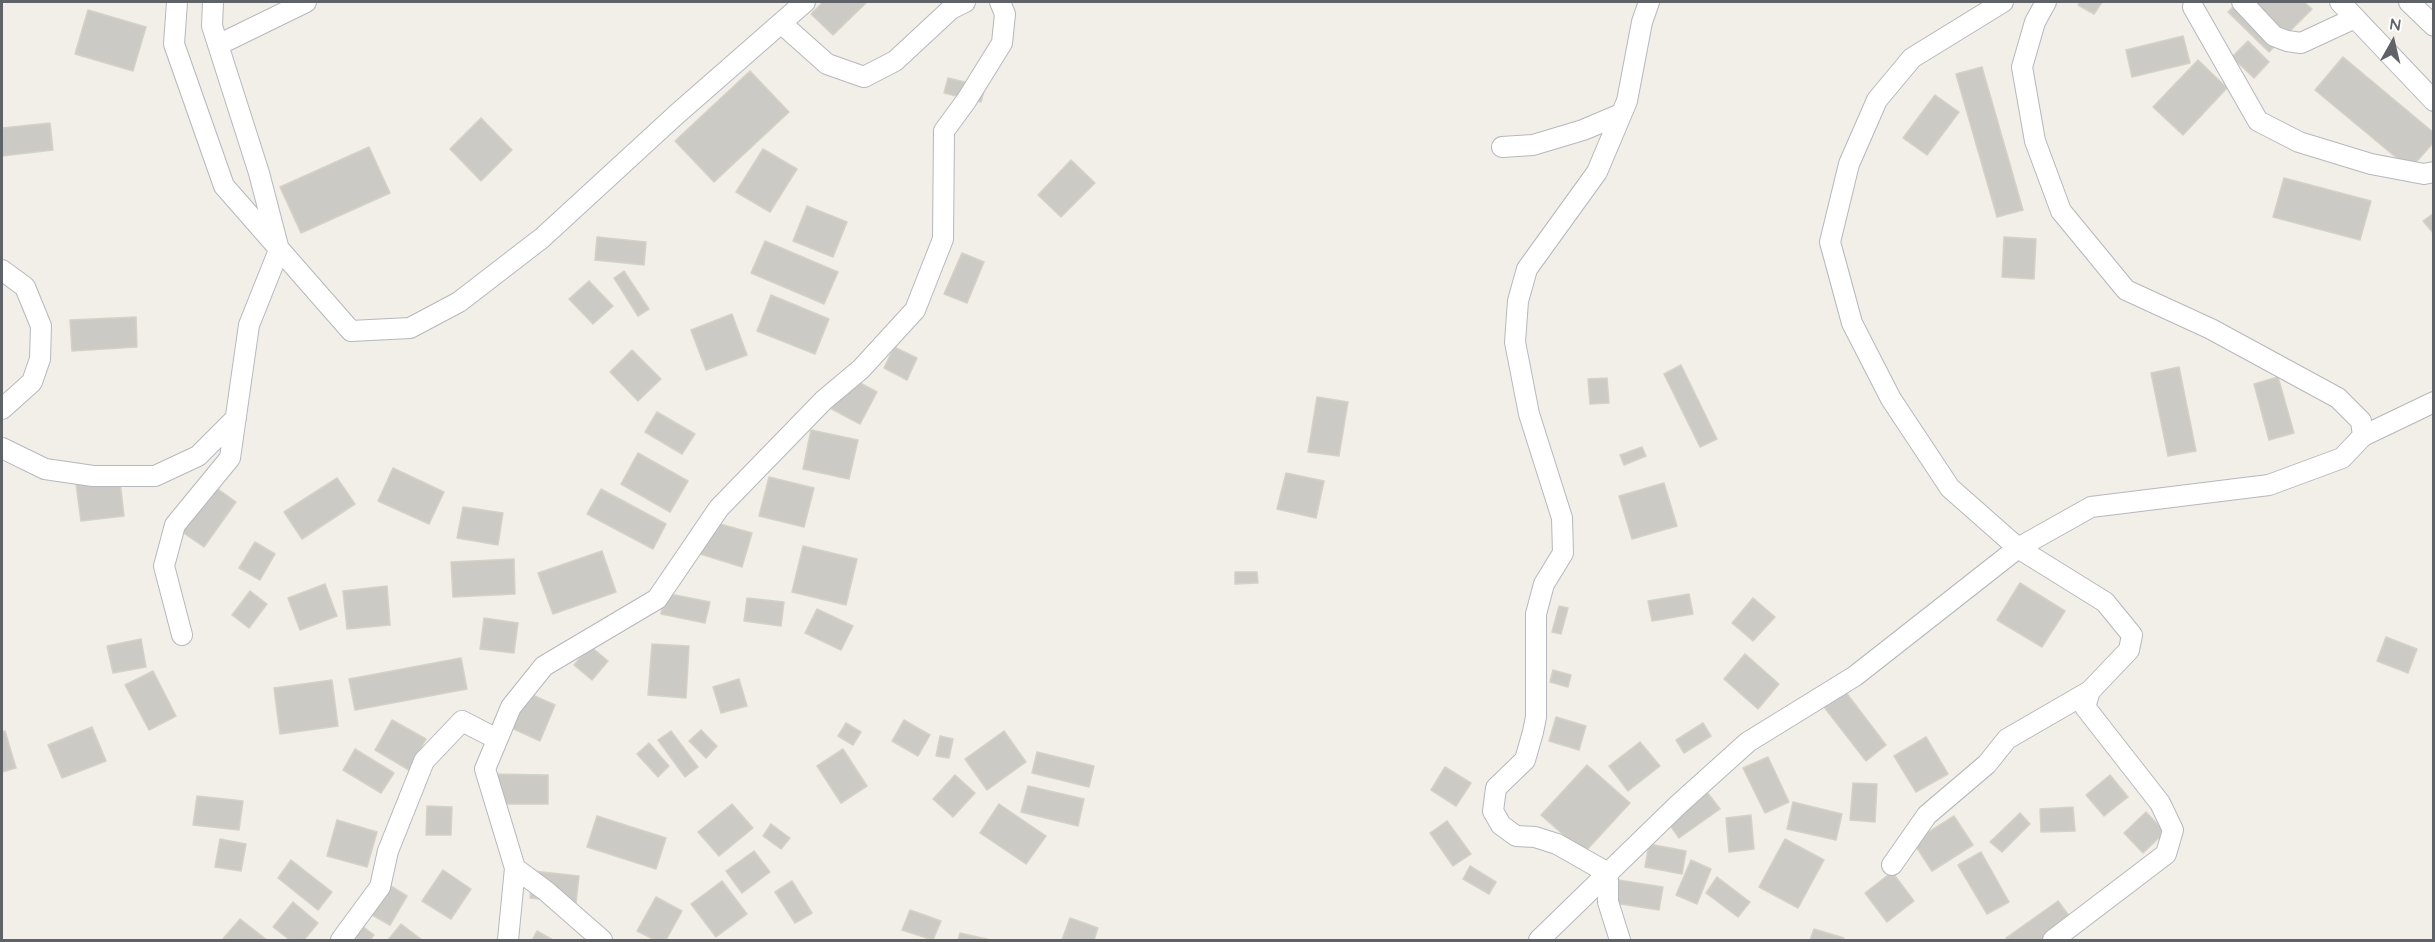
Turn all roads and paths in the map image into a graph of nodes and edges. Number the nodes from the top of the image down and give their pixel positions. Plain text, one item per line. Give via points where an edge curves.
1 (177, 2) edge
2 (213, 2) edge
3 (306, 2) edge
4 (805, 2) edge
5 (965, 2) edge
6 (1000, 2) edge
7 (1649, 2) edge
8 (2003, 2) edge
9 (2046, 2) edge
10 (2242, 2) edge
11 (2340, 2) edge
12 (2409, 2) edge
13 (2193, 6) dead end
14 (2355, 18) junction
15 (781, 22) junction
16 (2433, 26) edge
17 (218, 45) junction
18 (2433, 101) edge
19 (1621, 114) junction
20 (1502, 147) dead end
21 (2433, 172) edge
22 (279, 250) junction
23 (2, 270) edge
24 (2433, 402) edge
25 (2, 409) edge
26 (236, 418) junction
27 (2363, 436) junction
28 (2, 448) edge
29 (2018, 549) junction
30 (182, 635) dead end
31 (2090, 691) junction
32 (497, 739) junction
33 (1892, 866) dead end
34 (515, 868) junction
35 (1608, 873) junction
36 (341, 940) edge
37 (508, 940) edge
38 (602, 940) edge
39 (1539, 940) edge
40 (1620, 940) edge
41 (2053, 940) edge

1 - 22 street via 174,44 224,186
2 - 17 street via 212,26
3 - 17 street
4 - 15 street
5 - 15 street via 951,9 895,61 864,77 827,64
6 - 32 street via 1005,14 1002,43 944,131 943,239 915,310 861,369 824,400 719,508 657,599 544,666 510,707
7 - 19 street
8 - 29 street via 1912,58 1877,100 1849,164 1830,242 1852,323 1891,399 1950,488
9 - 27 street via 2035,22 2022,66 2035,141 2061,211 2126,290 2211,329 2338,398 2361,421
10 - 14 street via 2274,36 2301,43
11 - 14 street
12 - 16 street
13 - 21 street via 2258,121 2299,142 2350,158 2424,174
14 - 18 street
15 - 22 street via 542,238 459,302 410,328 351,331
17 - 22 street
19 - 20 street via 1533,145
19 - 35 street via 1597,172 1527,269 1518,301 1515,342 1529,414 1562,518 1563,553 1544,584 1536,614 1533,732 1525,760 1496,788 1493,811 1501,825 1516,836 1557,844
22 - 26 street via 249,325
23 - 25 street via 25,287 41,326 40,358 32,382
24 - 27 street
26 - 28 street via 198,456 156,476 93,476 45,469
26 - 30 street via 230,458 175,525 164,566
27 - 29 street via 2342,458 2269,485 2091,507
29 - 31 street via 2105,602 2132,635 2129,650
29 - 35 street via 1855,676 1748,742
31 - 33 street via 2007,739 1988,764 1927,816
31 - 41 street via 2085,707 2160,803 2173,830 2166,854
32 - 34 street via 485,769
32 - 36 street via 462,722 424,761 388,851 380,887
34 - 37 street
34 - 38 street
35 - 39 street
35 - 40 street via 1608,902

